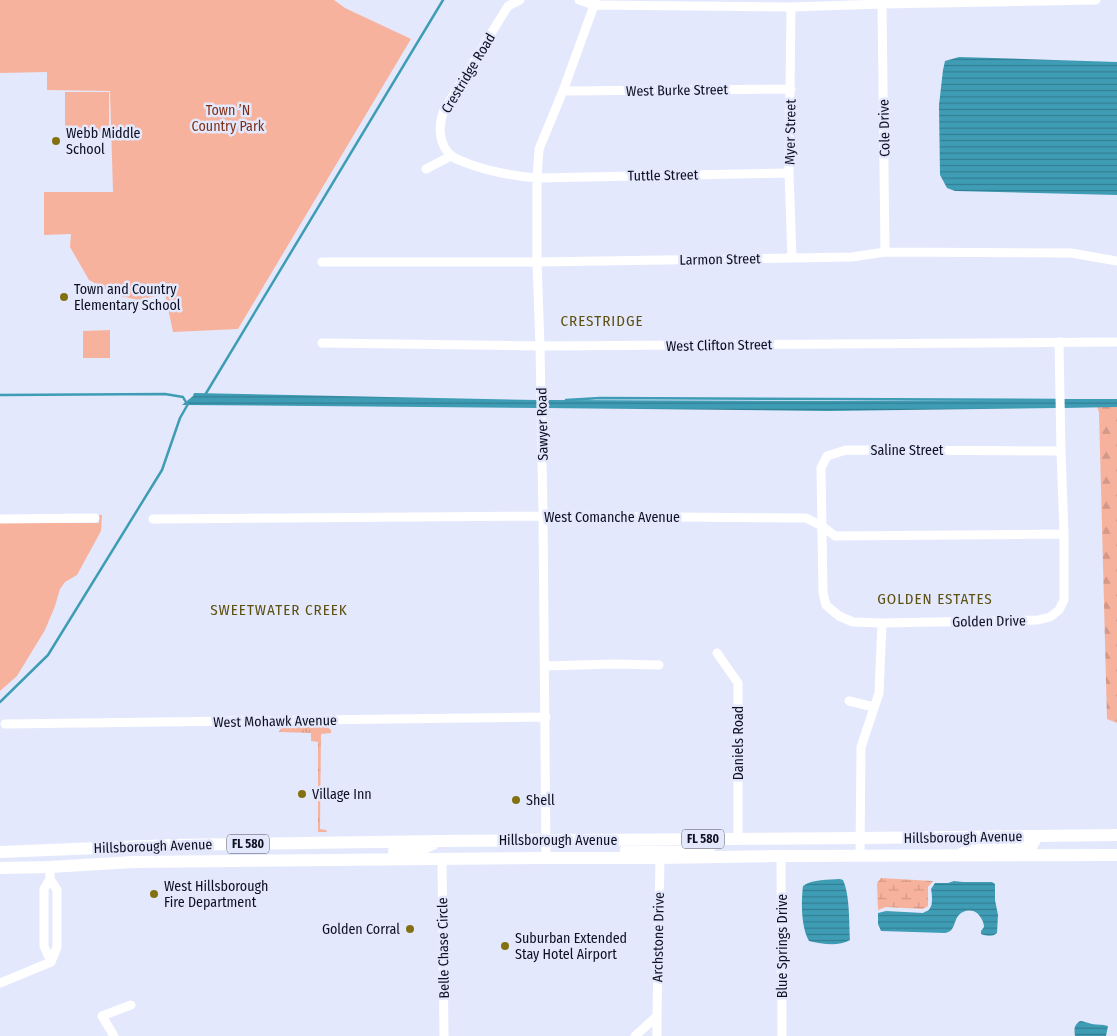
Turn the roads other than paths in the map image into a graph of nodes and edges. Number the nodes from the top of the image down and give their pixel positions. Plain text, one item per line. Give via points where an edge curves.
1 (520, 0) edge
2 (579, 0) edge
3 (1096, 0) edge
4 (595, 2) edge
5 (882, 4) junction
6 (792, 7) junction
7 (791, 89) junction
8 (563, 91) junction
9 (451, 156) junction
10 (426, 169) dead end
11 (788, 173) junction
12 (537, 178) junction
13 (885, 252) junction
14 (792, 258) junction
15 (1117, 261) edge
16 (322, 262) dead end
17 (537, 262) junction
18 (1059, 342) junction
19 (1117, 342) edge
20 (322, 343) dead end
21 (540, 346) junction
22 (1061, 451) junction
23 (543, 516) junction
24 (96, 518) dead end
25 (153, 518) dead end
26 (0, 519) edge
27 (822, 526) junction
28 (1064, 534) junction
29 (882, 623) junction
30 (717, 653) dead end
31 (659, 665) dead end
32 (545, 666) junction
33 (849, 701) dead end
34 (874, 707) junction
35 (546, 717) junction
36 (5, 724) dead end
37 (1117, 835) edge
38 (1037, 836) junction
39 (860, 838) junction
40 (677, 839) junction
41 (738, 839) junction
42 (767, 839) junction
43 (546, 840) junction
44 (440, 841) junction
45 (331, 842) junction
46 (238, 844) junction
47 (172, 845) junction
48 (115, 846) junction
49 (0, 852) edge
50 (959, 855) junction
51 (1117, 855) edge
52 (781, 856) junction
53 (860, 856) junction
54 (546, 858) junction
55 (598, 858) junction
56 (660, 858) junction
57 (442, 859) junction
58 (342, 860) junction
59 (179, 862) junction
60 (222, 862) junction
61 (101, 864) junction
62 (0, 868) edge
63 (50, 873) junction
64 (0, 983) edge
65 (131, 1005) dead end
66 (657, 1016) junction
67 (114, 1036) edge
68 (444, 1036) edge
69 (634, 1036) edge
70 (658, 1036) edge
71 (782, 1036) edge

1 - 9 street, Crestridge Road via 508,6 444,110 440,133
2 - 4 street
3 - 5 street
4 - 6 street
4 - 8 street, Sawyer Road
5 - 6 street
5 - 13 street, Cole Drive
6 - 7 street, Myer Street
7 - 8 street, West Burke Street
7 - 11 street, Myer Street
8 - 12 street, Sawyer Road via 539,149
9 - 10 street
9 - 12 street via 494,172
11 - 12 street, Tuttle Street
11 - 14 street, Myer Street
12 - 17 street, Sawyer Road
13 - 14 street, Larmon Street via 852,257
13 - 15 street, Larmon Street via 1071,253
14 - 17 street, Larmon Street
16 - 17 street, Larmon Street
17 - 21 street, Sawyer Road
18 - 19 street, West Clifton Street
18 - 21 street, West Clifton Street
18 - 22 street, Golden Drive
20 - 21 street, West Clifton Street
21 - 23 street, Sawyer Road
22 - 27 street, Saline Street via 846,450 827,456 821,468
22 - 28 street, Golden Drive
23 - 25 street, West Comanche Avenue
23 - 27 street, West Comanche Avenue via 806,518
23 - 32 street, Sawyer Road
24 - 26 street
27 - 28 street, West Comanche Avenue via 835,536
27 - 29 street, Saline Street via 822,593 826,605 853,622
28 - 29 street, Golden Drive via 1064,600 1060,610 1050,617 1038,620
29 - 34 street via 879,693
30 - 41 street, Daniels Road via 738,684
31 - 32 street
32 - 35 street, Sawyer Road
33 - 34 street
34 - 39 street via 861,746
35 - 36 street, West Mohawk Avenue
35 - 43 street, Sawyer Road
37 - 38 main road, Hillsborough Avenue / FL 580
38 - 39 main road, Hillsborough Avenue / FL 580
38 - 50 main road via 1032,846 977,846
39 - 42 main road, Hillsborough Avenue / FL 580
39 - 53 street
40 - 41 main road, Hillsborough Avenue / FL 580
40 - 43 main road, Hillsborough Avenue / FL 580
40 - 55 main road via 661,849 613,850
41 - 42 main road, Hillsborough Avenue / FL 580
42 - 56 main road via 751,847 678,848
43 - 44 main road, Hillsborough Avenue / FL 580
43 - 54 street, Sawyer Road
44 - 45 main road, Hillsborough Avenue / FL 580
44 - 58 main road via 416,851 355,852
45 - 46 main road, Hillsborough Avenue / FL 580
45 - 60 main road via 315,852 240,854
46 - 47 main road, Hillsborough Avenue / FL 580
46 - 59 main road via 215,851 182,851
47 - 48 main road, Hillsborough Avenue / FL 580
47 - 61 main road via 159,854 134,855
48 - 49 main road, Hillsborough Avenue / FL 580
48 - 63 main road via 88,856 56,858
50 - 51 main road, Hillsborough Avenue / FL 580
50 - 53 main road, Hillsborough Avenue / FL 580
52 - 53 main road, Hillsborough Avenue / FL 580
52 - 56 main road, Hillsborough Avenue / FL 580
52 - 71 street, Blue Springs Drive
54 - 55 main road, Hillsborough Avenue / FL 580
54 - 57 main road, Hillsborough Avenue / FL 580
55 - 56 main road, Hillsborough Avenue / FL 580
56 - 66 street, Archstone Drive
57 - 58 main road, Hillsborough Avenue / FL 580
57 - 68 street, Belle Chase Circle
58 - 60 main road, Hillsborough Avenue / FL 580
59 - 60 main road, Hillsborough Avenue / FL 580
59 - 61 main road, Hillsborough Avenue / FL 580
61 - 63 main road, Hillsborough Avenue / FL 580
62 - 63 main road, Hillsborough Avenue / FL 580
63 - 64 street via 44,889 44,946 51,962
65 - 67 street via 102,1016
66 - 69 street
66 - 70 street, Archstone Drive

